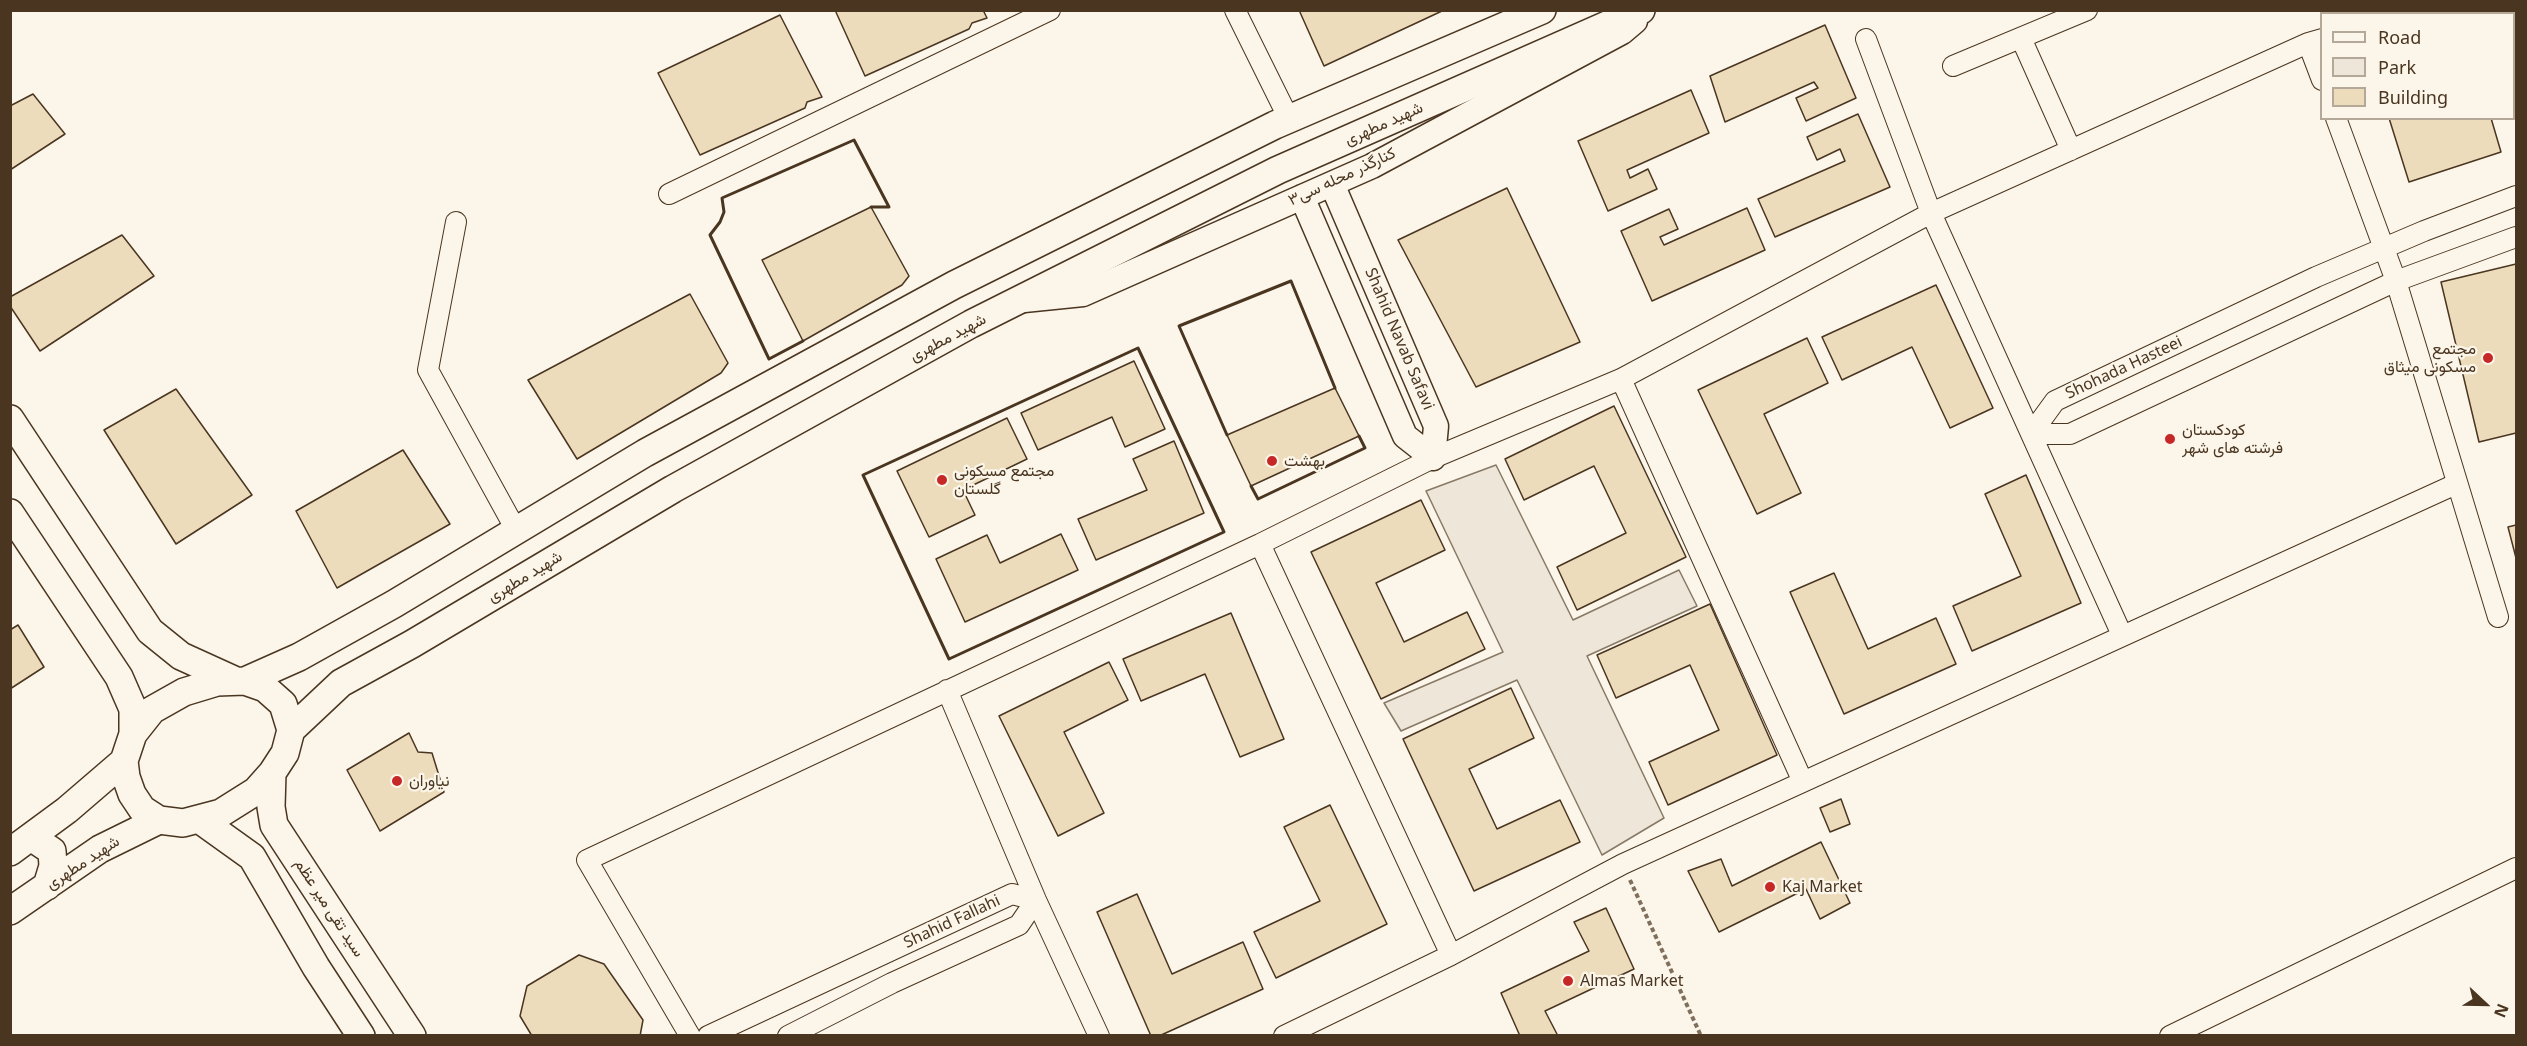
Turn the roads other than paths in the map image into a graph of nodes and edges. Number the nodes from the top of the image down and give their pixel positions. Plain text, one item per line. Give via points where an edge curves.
1 (1050, 10) edge
2 (1235, 10) edge
3 (1542, 10) edge
4 (1641, 10) edge
5 (1648, 10) edge
6 (2087, 10) edge
7 (2020, 38) junction
8 (1866, 39) dead end
9 (2315, 41) edge
10 (1953, 66) dead end
11 (2320, 69) edge
12 (1289, 119) junction
13 (2337, 120) edge
14 (2071, 150) junction
15 (1332, 184) junction
16 (669, 194) dead end
17 (2517, 196) edge
18 (1302, 197) junction
19 (1931, 213) junction
20 (456, 222) dead end
21 (1352, 228) junction
22 (2517, 237) edge
23 (1320, 238) junction
24 (2384, 248) junction
25 (2396, 281) junction
26 (1018, 301) junction
27 (1621, 379) junction
28 (10, 419) edge
29 (2031, 434) junction
30 (1433, 458) junction
31 (2456, 484) junction
32 (10, 513) edge
33 (516, 530) junction
34 (1260, 544) junction
35 (2498, 617) dead end
36 (353, 626) junction
37 (2122, 635) junction
38 (370, 667) junction
39 (241, 681) junction
40 (947, 690) junction
41 (291, 730) junction
42 (133, 734) junction
43 (124, 761) junction
44 (272, 773) junction
45 (1803, 782) junction
46 (199, 819) junction
47 (159, 820) junction
48 (21, 844) edge
49 (2517, 868) edge
50 (47, 886) junction
51 (1036, 900) junction
52 (10, 911) edge
53 (1450, 955) junction
54 (361, 1035) edge
55 (412, 1035) edge
56 (690, 1035) edge
57 (708, 1035) edge
58 (788, 1035) edge
59 (1099, 1035) edge
60 (1284, 1035) edge
61 (2170, 1035) edge

1 - 16 street
2 - 12 street
3 - 12 main road
4 - 26 main road, شهید مطهری via 1278,170
5 - 15 street, کنارگذر محله سی۳ via 1622,32
6 - 7 street
7 - 10 street
7 - 14 street
8 - 19 street
9 - 11 street
9 - 14 street
12 - 33 main road via 954,285 645,453
13 - 24 street
14 - 19 street
15 - 18 street, کنارگذر محله سی۳
15 - 21 street, Shahid Navab Safavi
17 - 24 street, Shohada Hasteei
18 - 23 street, Shahid Navab Safavi
18 - 26 street, کنارگذر محله سی۳ via 1083,294
19 - 27 street
19 - 29 street
20 - 33 street via 428,370
21 - 23 street via 1336,220 1326,223
21 - 30 street, Shahid Navab Safavi via 1436,426
22 - 25 street
23 - 30 street, Shahid Navab Safavi via 1406,436
24 - 25 street
24 - 29 street, Shohada Hasteei via 2055,401
25 - 29 street via 2070,434
25 - 31 street
26 - 38 main road, شهید مطهری via 673,489
27 - 30 street
27 - 45 street
28 - 39 main road via 150,631 181,656
29 - 37 street
30 - 34 street
31 - 35 street
31 - 37 street
32 - 42 main road via 119,677 133,709
33 - 36 main road
34 - 40 street
34 - 53 street
36 - 38 main road via 354,655
36 - 39 main road via 299,657
37 - 45 street
38 - 41 main road, شهید مطهری via 341,683
39 - 41 main road via 265,688 283,704
39 - 42 main road via 217,682 184,692 152,710
40 - 51 street
40 - 56 street via 587,860
41 - 44 main road via 285,753
42 - 43 main road
43 - 47 main road via 132,794 142,809
43 - 48 main road
44 - 46 main road via 256,791 221,813
44 - 55 main road, سید تقی میر عظم via 274,825
45 - 53 street via 1623,864
46 - 47 main road via 183,823
46 - 54 main road via 252,857
47 - 50 main road, شهید مطهری via 100,849
48 - 50 main road via 52,851 53,866
49 - 61 street
50 - 52 main road, شهید مطهری
51 - 57 street, Shahid Fallahi via 1012,894
51 - 58 street, Shahid Fallahi via 1018,925
51 - 59 street
53 - 60 street

